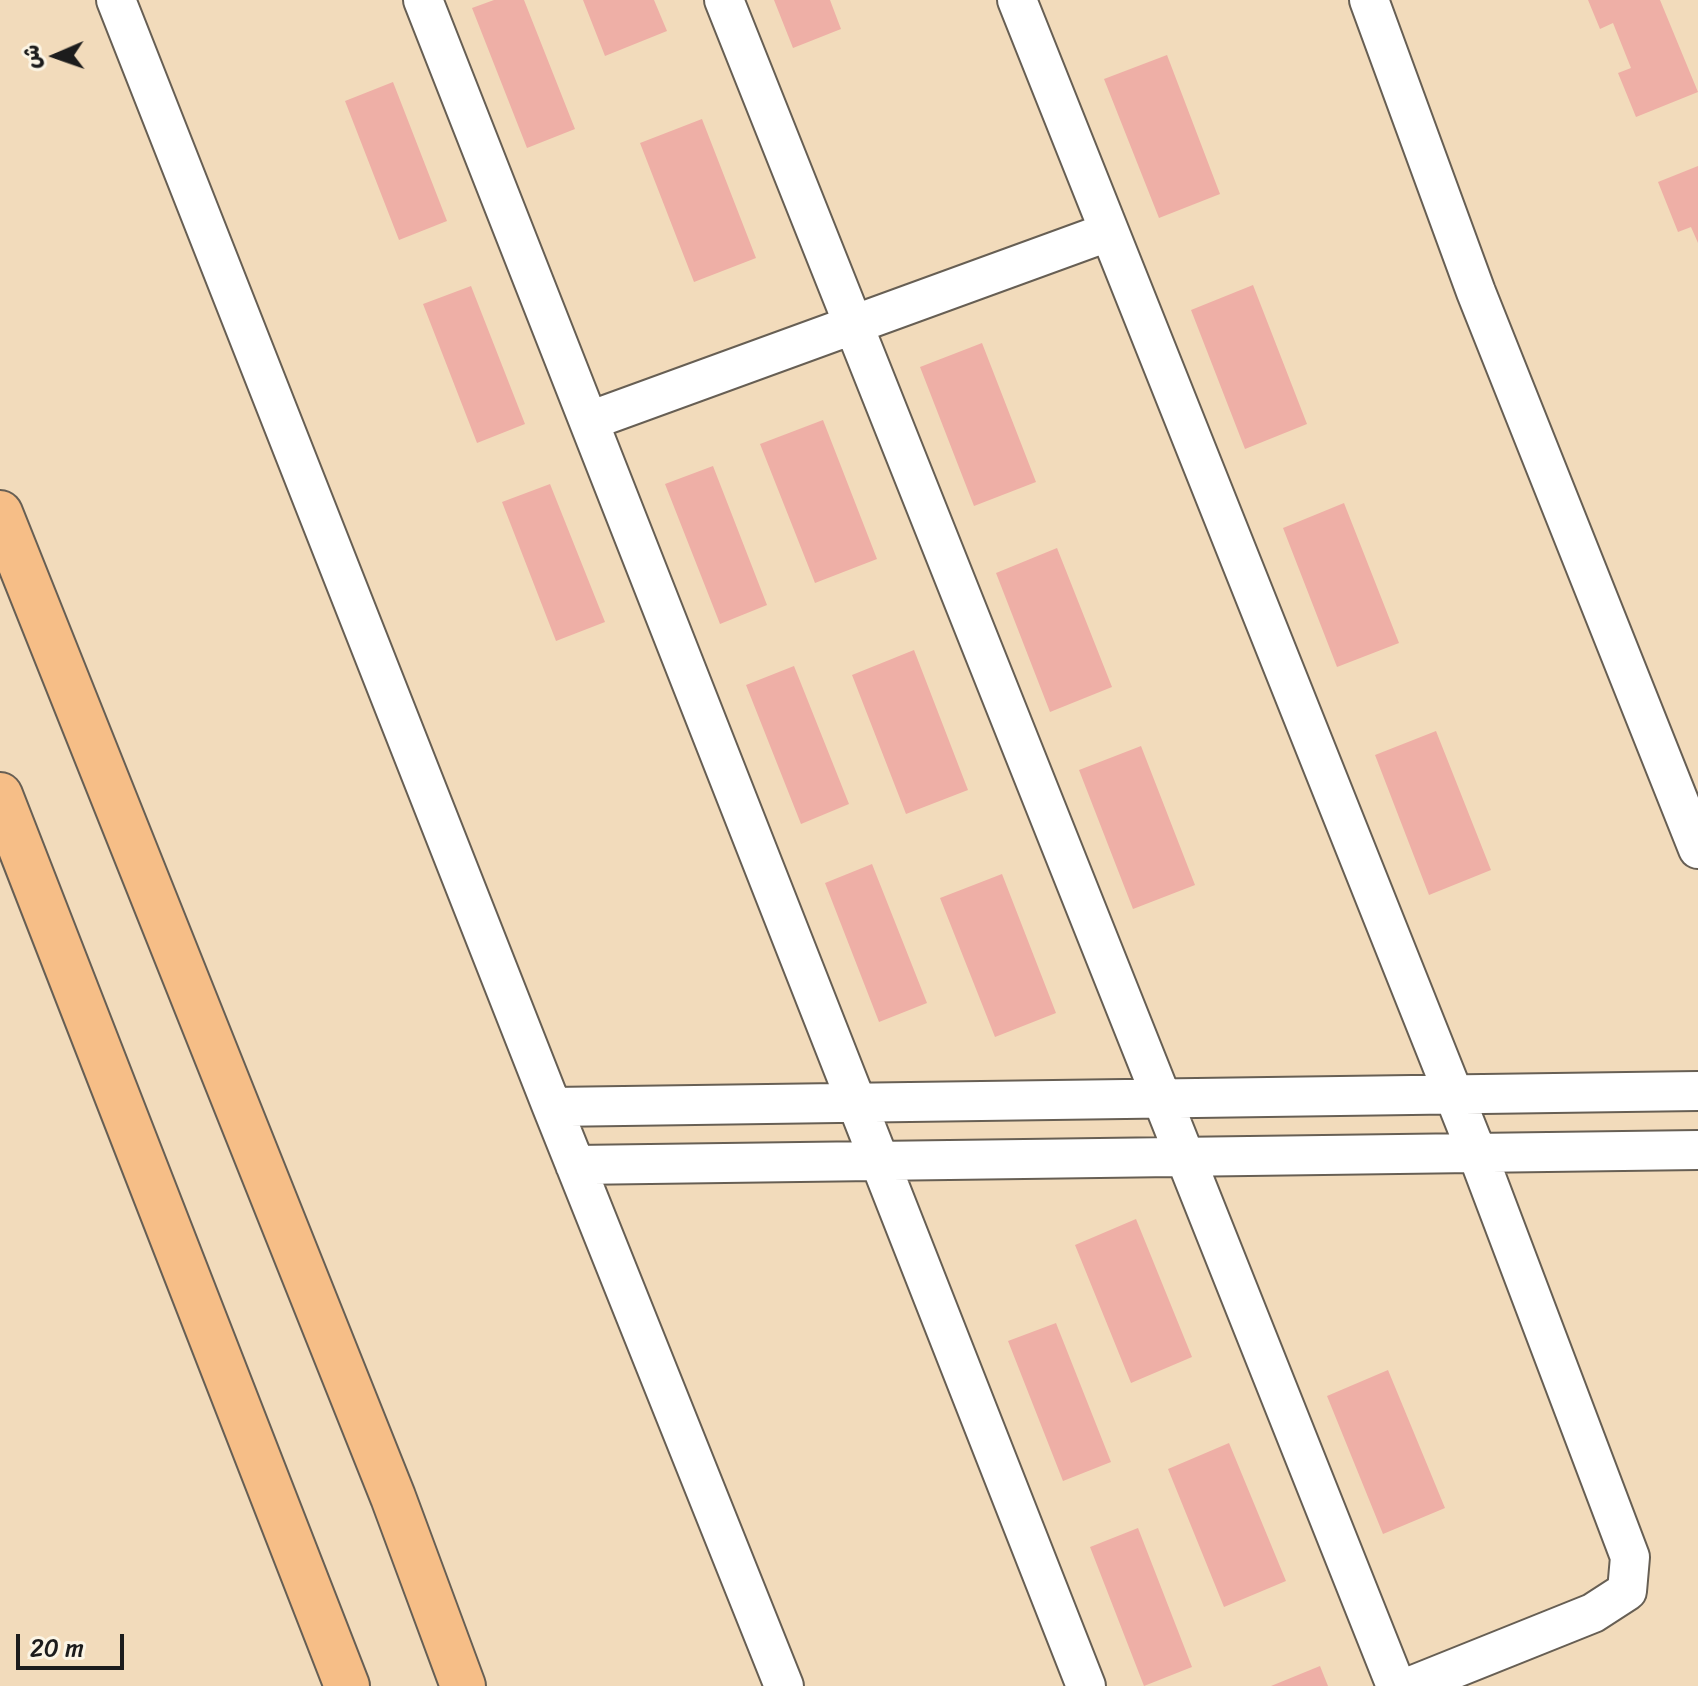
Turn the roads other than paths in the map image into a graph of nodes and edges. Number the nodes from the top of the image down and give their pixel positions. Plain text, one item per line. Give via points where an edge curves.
1 (116, 0) edge
2 (423, 0) edge
3 (724, 0) edge
4 (1017, 0) edge
5 (1369, 0) edge
6 (1108, 232) junction
7 (852, 325) junction
8 (589, 421) junction
9 (0, 513) edge
10 (0, 795) edge
11 (1698, 849) edge
12 (1698, 1091) edge
13 (1454, 1094) junction
14 (1161, 1098) junction
15 (857, 1102) junction
16 (552, 1107) junction
17 (1698, 1150) edge
18 (1477, 1153) junction
19 (1184, 1157) junction
20 (880, 1161) junction
21 (575, 1165) junction
22 (347, 1686) edge
23 (463, 1686) edge
24 (784, 1686) edge
25 (1086, 1686) edge
26 (1396, 1686) edge
27 (1411, 1686) edge

1 - 16 street
2 - 8 street
3 - 7 street
4 - 6 street
5 - 11 street via 1476,292
6 - 7 street
6 - 13 street
7 - 8 street
7 - 14 street
8 - 15 street
9 - 23 highway via 393,1497
10 - 22 highway
12 - 13 street
13 - 14 street
13 - 18 street
14 - 15 street
14 - 19 street
15 - 16 street
15 - 20 street
16 - 21 street
17 - 18 street
18 - 19 street
18 - 27 street via 1630,1557 1627,1591 1593,1613
19 - 20 street
19 - 26 street
20 - 21 street
20 - 25 street
21 - 24 street

